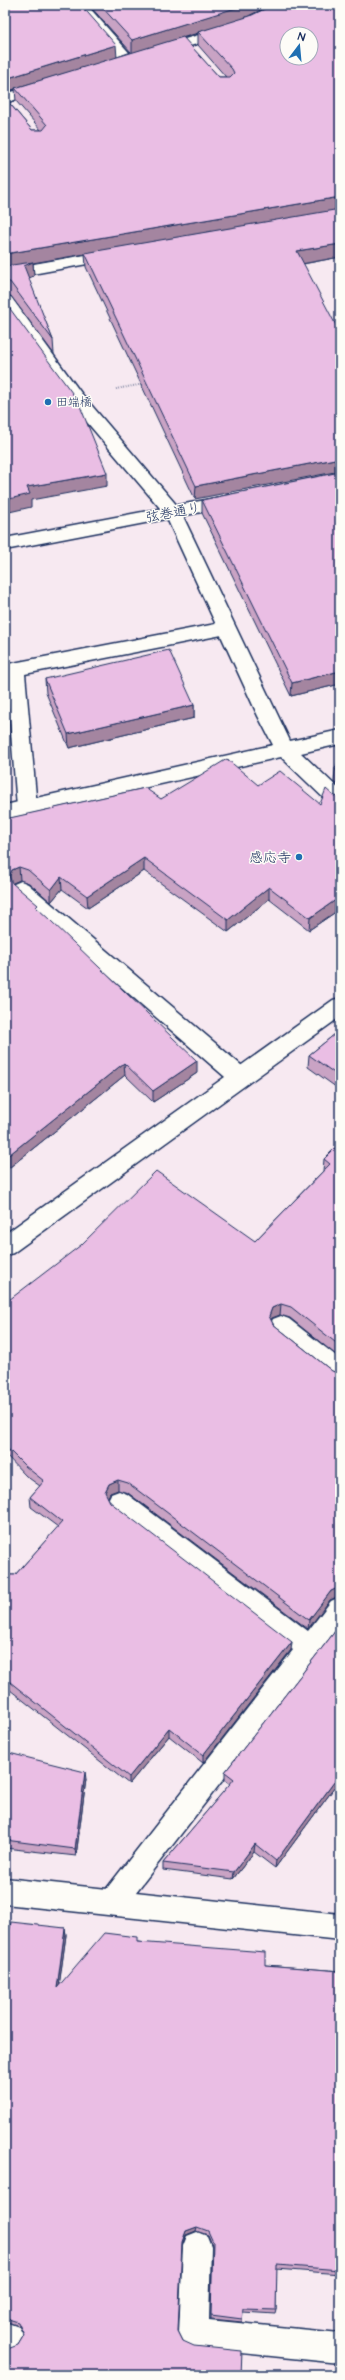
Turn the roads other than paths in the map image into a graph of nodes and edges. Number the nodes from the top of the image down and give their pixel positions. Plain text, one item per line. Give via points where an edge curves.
1 (85, 6) edge
2 (237, 27) edge
3 (128, 60) junction
4 (113, 65) edge
5 (56, 83) edge
6 (8, 103) edge
7 (129, 253) edge
8 (5, 274) edge
9 (5, 301) edge
10 (249, 497) edge
11 (174, 512) junction
12 (5, 544) edge
13 (226, 628) junction
14 (340, 737) edge
15 (285, 749) junction
16 (340, 802) edge
17 (27, 807) junction
18 (5, 812) edge
19 (21, 889) edge
20 (340, 1006) edge
21 (240, 1077) junction
22 (5, 1246) edge
23 (281, 1326) dead end
24 (340, 1373) edge
25 (119, 1502) dead end
26 (340, 1609) edge
27 (310, 1648) junction
28 (5, 1891) edge
29 (113, 1901) junction
30 (340, 1927) edge
31 (197, 2246) dead end
32 (340, 2348) edge

1 - 3 street
2 - 3 street via 191,49
3 - 4 street
5 - 6 street
7 - 8 street
9 - 11 street via 75,397
10 - 11 street, 弦巻通り
11 - 12 street, 弦巻通り
11 - 13 street
13 - 15 street
13 - 17 street via 15,669
14 - 15 street
15 - 16 street
15 - 17 street
17 - 18 street
19 - 21 street
20 - 21 street
21 - 22 street
23 - 24 street
25 - 27 street
26 - 27 street
27 - 29 street
28 - 29 street
29 - 30 street
31 - 32 street via 194,2332

